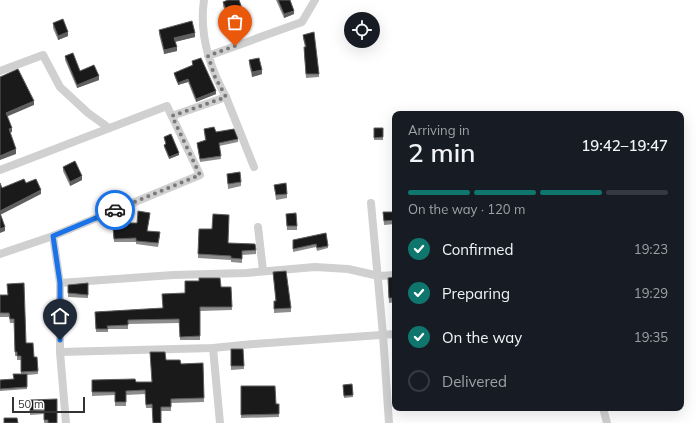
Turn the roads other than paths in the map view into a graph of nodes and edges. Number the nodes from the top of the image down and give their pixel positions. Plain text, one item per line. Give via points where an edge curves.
1 (204, 0) edge
2 (315, 0) edge
3 (208, 56) junction
4 (0, 71) edge
5 (226, 97) junction
6 (172, 116) junction
7 (110, 128) junction
8 (254, 167) dead end
9 (0, 170) edge
10 (371, 203) dead end
11 (258, 227) dead end
12 (53, 236) junction
13 (0, 254) edge
14 (263, 271) junction
15 (392, 275) edge
16 (378, 276) junction
17 (60, 283) junction
18 (392, 334) edge
19 (384, 335) junction
20 (213, 348) junction
21 (60, 352) junction
22 (604, 411) edge
23 (66, 423) edge
24 (220, 423) edge
25 (389, 423) edge
26 (607, 423) edge

1 - 3 street via 201,18
2 - 3 street via 302,22
3 - 5 street via 215,77
4 - 7 street via 42,55 60,87 88,114
5 - 6 street
5 - 8 street
6 - 7 street via 167,106
6 - 12 street via 200,175
7 - 9 street
10 - 16 street
11 - 14 street
12 - 13 street
12 - 17 street
14 - 16 street via 316,267 348,269
14 - 17 street
15 - 16 street
16 - 19 street
17 - 21 street
18 - 19 street
19 - 20 street
19 - 25 street
20 - 21 street
20 - 24 street
21 - 23 street
22 - 26 street

